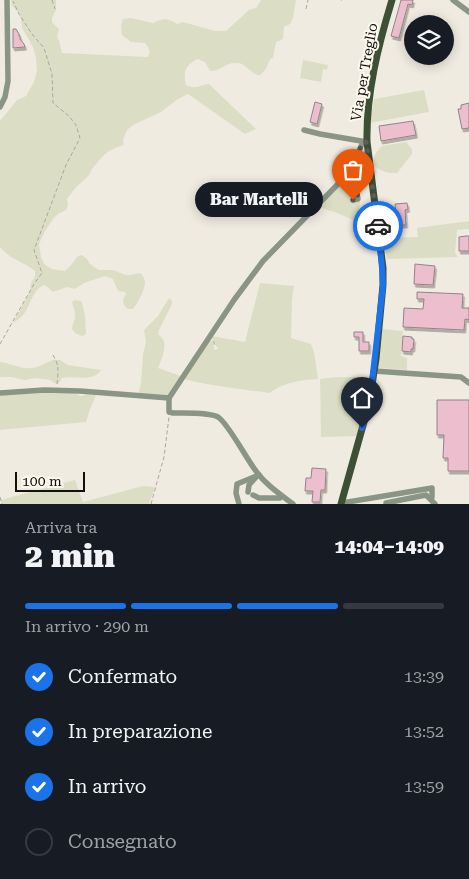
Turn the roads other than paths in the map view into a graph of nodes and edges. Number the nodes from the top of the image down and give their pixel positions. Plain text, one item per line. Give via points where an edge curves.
1 (7, 0) edge
2 (392, 0) edge
3 (452, 0) edge
4 (469, 12) edge
5 (0, 107) edge
6 (304, 130) dead end
7 (366, 142) junction
8 (346, 174) junction
9 (353, 200) dead end
10 (374, 371) junction
11 (469, 383) edge
12 (0, 393) edge
13 (169, 398) junction
14 (259, 475) junction
15 (281, 497) junction
16 (432, 497) dead end
17 (342, 503) edge
18 (386, 503) edge
19 (239, 504) edge
20 (273, 504) edge
21 (293, 504) edge
22 (435, 504) edge

1 - 5 street via 8,81
2 - 7 main road, Via per Treglio via 370,90
3 - 4 street
6 - 7 street
7 - 8 street
7 - 10 main road, Via per Treglio via 383,285
8 - 9 street via 357,192 358,199
8 - 13 street via 265,258
10 - 11 street via 461,377
10 - 17 main road, Via per Treglio via 369,404
12 - 13 street via 44,390
13 - 14 street via 169,412 219,417
14 - 15 street
14 - 15 street via 250,485 250,493 259,498
14 - 19 street via 237,484
15 - 20 street
15 - 21 street
16 - 17 street via 432,488
18 - 22 street via 426,494

